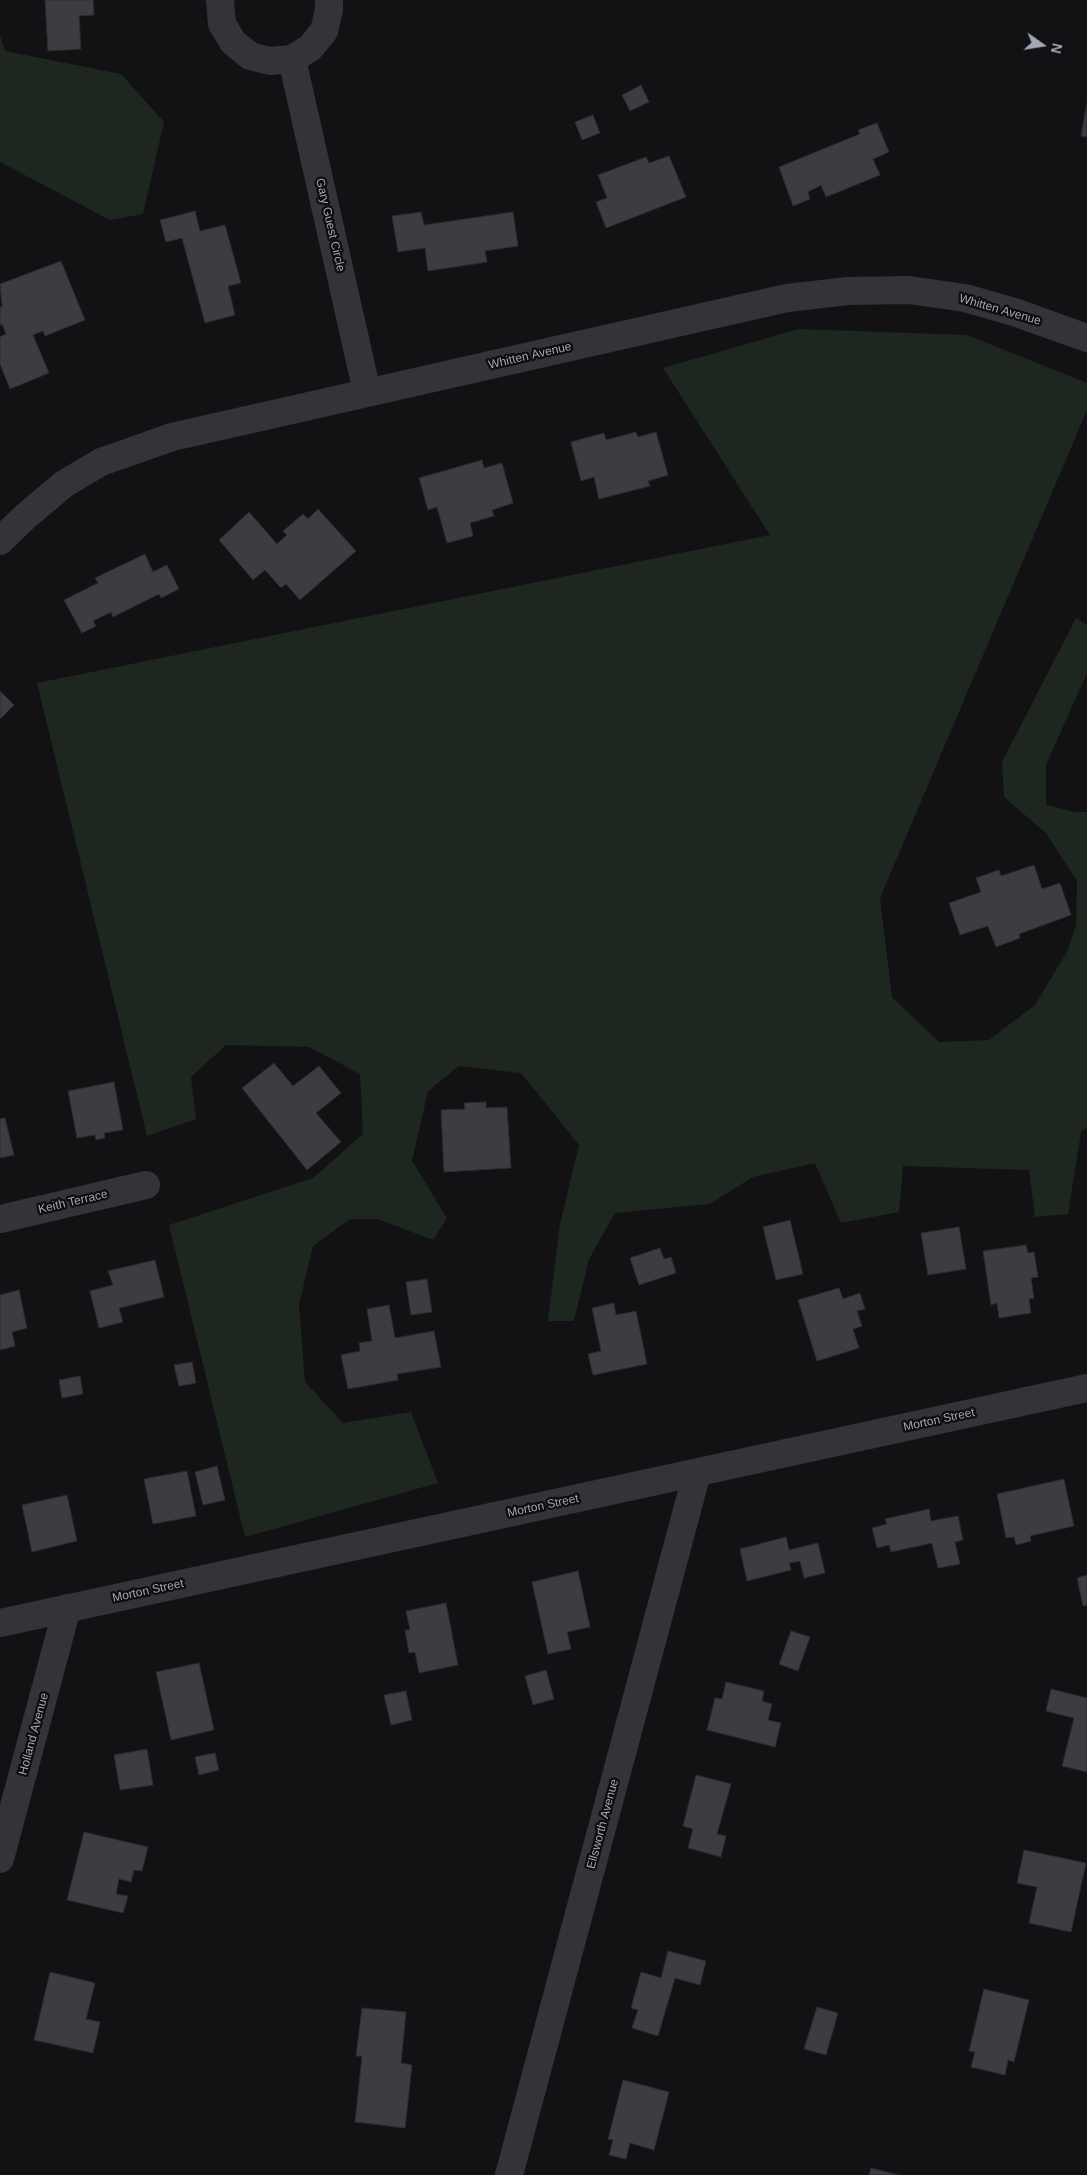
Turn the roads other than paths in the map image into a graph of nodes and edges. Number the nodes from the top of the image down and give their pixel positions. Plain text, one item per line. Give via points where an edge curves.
1 (220, 0) edge
2 (329, 0) edge
3 (292, 58) junction
4 (1087, 338) edge
5 (367, 392) junction
6 (0, 541) edge
7 (146, 1185) dead end
8 (0, 1219) edge
9 (1087, 1388) edge
10 (697, 1472) junction
11 (67, 1608) junction
12 (0, 1623) edge
13 (0, 1859) edge
14 (510, 2175) edge

1 - 3 street via 222,24 240,50 260,60
2 - 3 street via 324,30 310,48
3 - 5 street, Gary Guest Circle
4 - 5 street, Whitten Avenue via 965,298 909,290 848,291 787,298
5 - 6 street, Whitten Avenue via 172,437 118,455 64,484
7 - 8 street, Keith Terrace
9 - 10 street, Morton Street
10 - 11 street, Morton Street
10 - 14 street, Ellsworth Avenue
11 - 12 street, Morton Street
11 - 13 street, Holland Avenue

